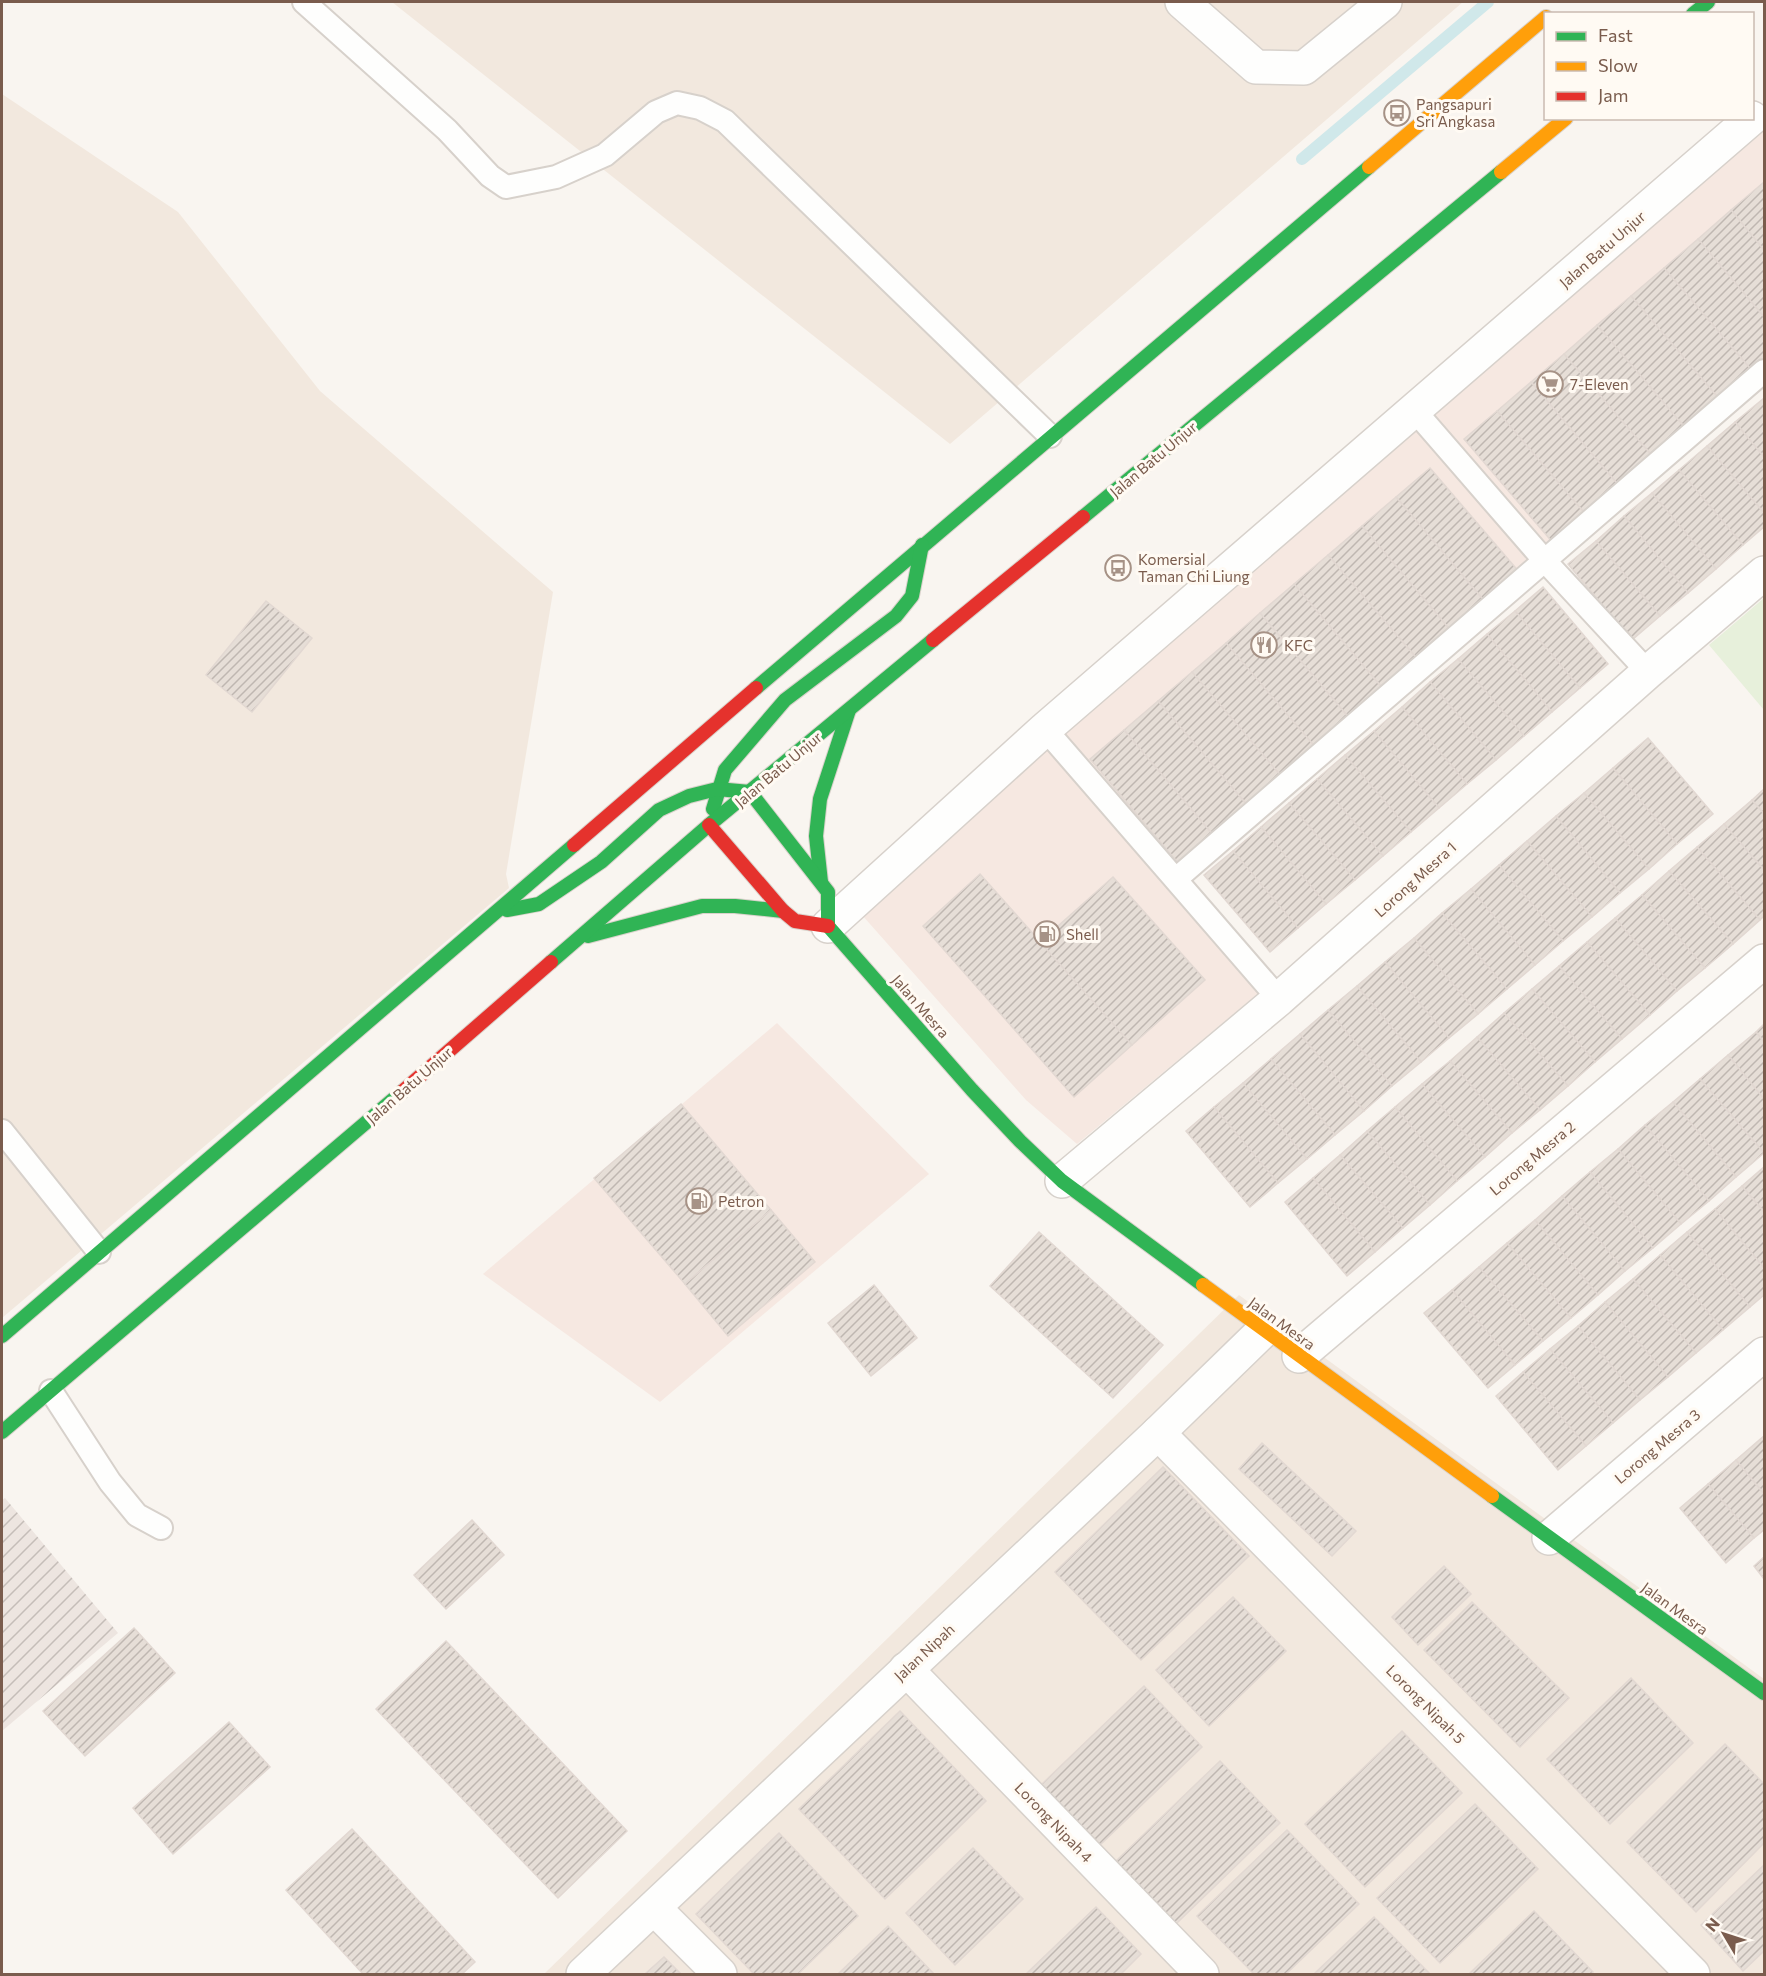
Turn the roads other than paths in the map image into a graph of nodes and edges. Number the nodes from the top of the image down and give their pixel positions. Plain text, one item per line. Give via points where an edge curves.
1 (304, 2) edge
2 (1182, 2) edge
3 (1385, 2) edge
4 (1707, 2) edge
5 (1695, 12) edge
6 (1544, 18) edge
7 (1564, 120) edge
8 (1750, 120) edge
9 (1764, 371) edge
10 (1415, 411) junction
11 (1050, 436) junction
12 (922, 545) junction
13 (1545, 561) junction
14 (1764, 573) edge
15 (1648, 672) junction
16 (849, 710) junction
17 (1045, 729) junction
18 (717, 789) junction
19 (750, 792) junction
20 (709, 825) junction
21 (1176, 879) junction
22 (820, 882) junction
23 (783, 910) junction
24 (497, 912) junction
25 (828, 926) junction
26 (577, 940) junction
27 (1764, 961) edge
28 (1279, 999) junction
29 (2, 1131) edge
30 (1062, 1181) junction
31 (99, 1252) junction
32 (1264, 1330) junction
33 (2, 1336) edge
34 (1764, 1354) edge
35 (1299, 1356) junction
36 (51, 1391) junction
37 (2, 1432) edge
38 (1158, 1433) junction
39 (161, 1528) dead end
40 (1549, 1538) junction
41 (906, 1669) junction
42 (1764, 1693) edge
43 (654, 1908) junction
44 (583, 1974) edge
45 (720, 1974) edge
46 (1202, 1974) edge
47 (1693, 1974) edge

1 - 11 lane via 506,187 556,177 604,155 656,112 676,103 700,108 725,121
2 - 3 street via 1256,67 1304,68
4 - 5 main road
6 - 11 main road
7 - 16 main road, Jalan Batu Unjur
8 - 10 street, Jalan Batu Unjur
9 - 13 lane
10 - 13 lane
10 - 17 street, Jalan Batu Unjur
11 - 12 main road
12 - 18 main road via 912,596 896,616 785,700 725,770
12 - 24 main road
13 - 15 lane
13 - 21 lane
14 - 15 street, Lorong Mesra 1
15 - 28 street, Lorong Mesra 1
16 - 19 main road, Jalan Batu Unjur
16 - 22 main road via 820,799 816,836
17 - 21 lane
17 - 25 street, Jalan Batu Unjur
18 - 19 main road
18 - 20 main road
18 - 24 main road via 688,796 659,810 601,862 539,904
19 - 20 main road, Jalan Batu Unjur
19 - 22 main road
20 - 23 main road
20 - 26 main road, Jalan Batu Unjur
21 - 28 lane
22 - 25 main road via 828,892
23 - 25 main road via 795,921
23 - 26 main road via 702,906
24 - 31 main road
25 - 30 main road, Jalan Mesra via 972,1090
26 - 36 main road, Jalan Batu Unjur
27 - 35 street, Lorong Mesra 2
28 - 30 street, Lorong Mesra 1
29 - 31 lane
30 - 32 main road, Jalan Mesra
31 - 33 main road
32 - 35 main road, Jalan Mesra
32 - 38 street, Jalan Nipah
34 - 40 street, Lorong Mesra 3
35 - 40 main road, Jalan Mesra
36 - 37 main road, Jalan Batu Unjur
36 - 39 lane via 110,1482 137,1515
38 - 41 street, Jalan Nipah
38 - 47 street, Lorong Nipah 5
40 - 42 main road, Jalan Mesra
41 - 43 street, Jalan Nipah
41 - 46 street, Lorong Nipah 4
43 - 44 street, Jalan Nipah
43 - 45 street

